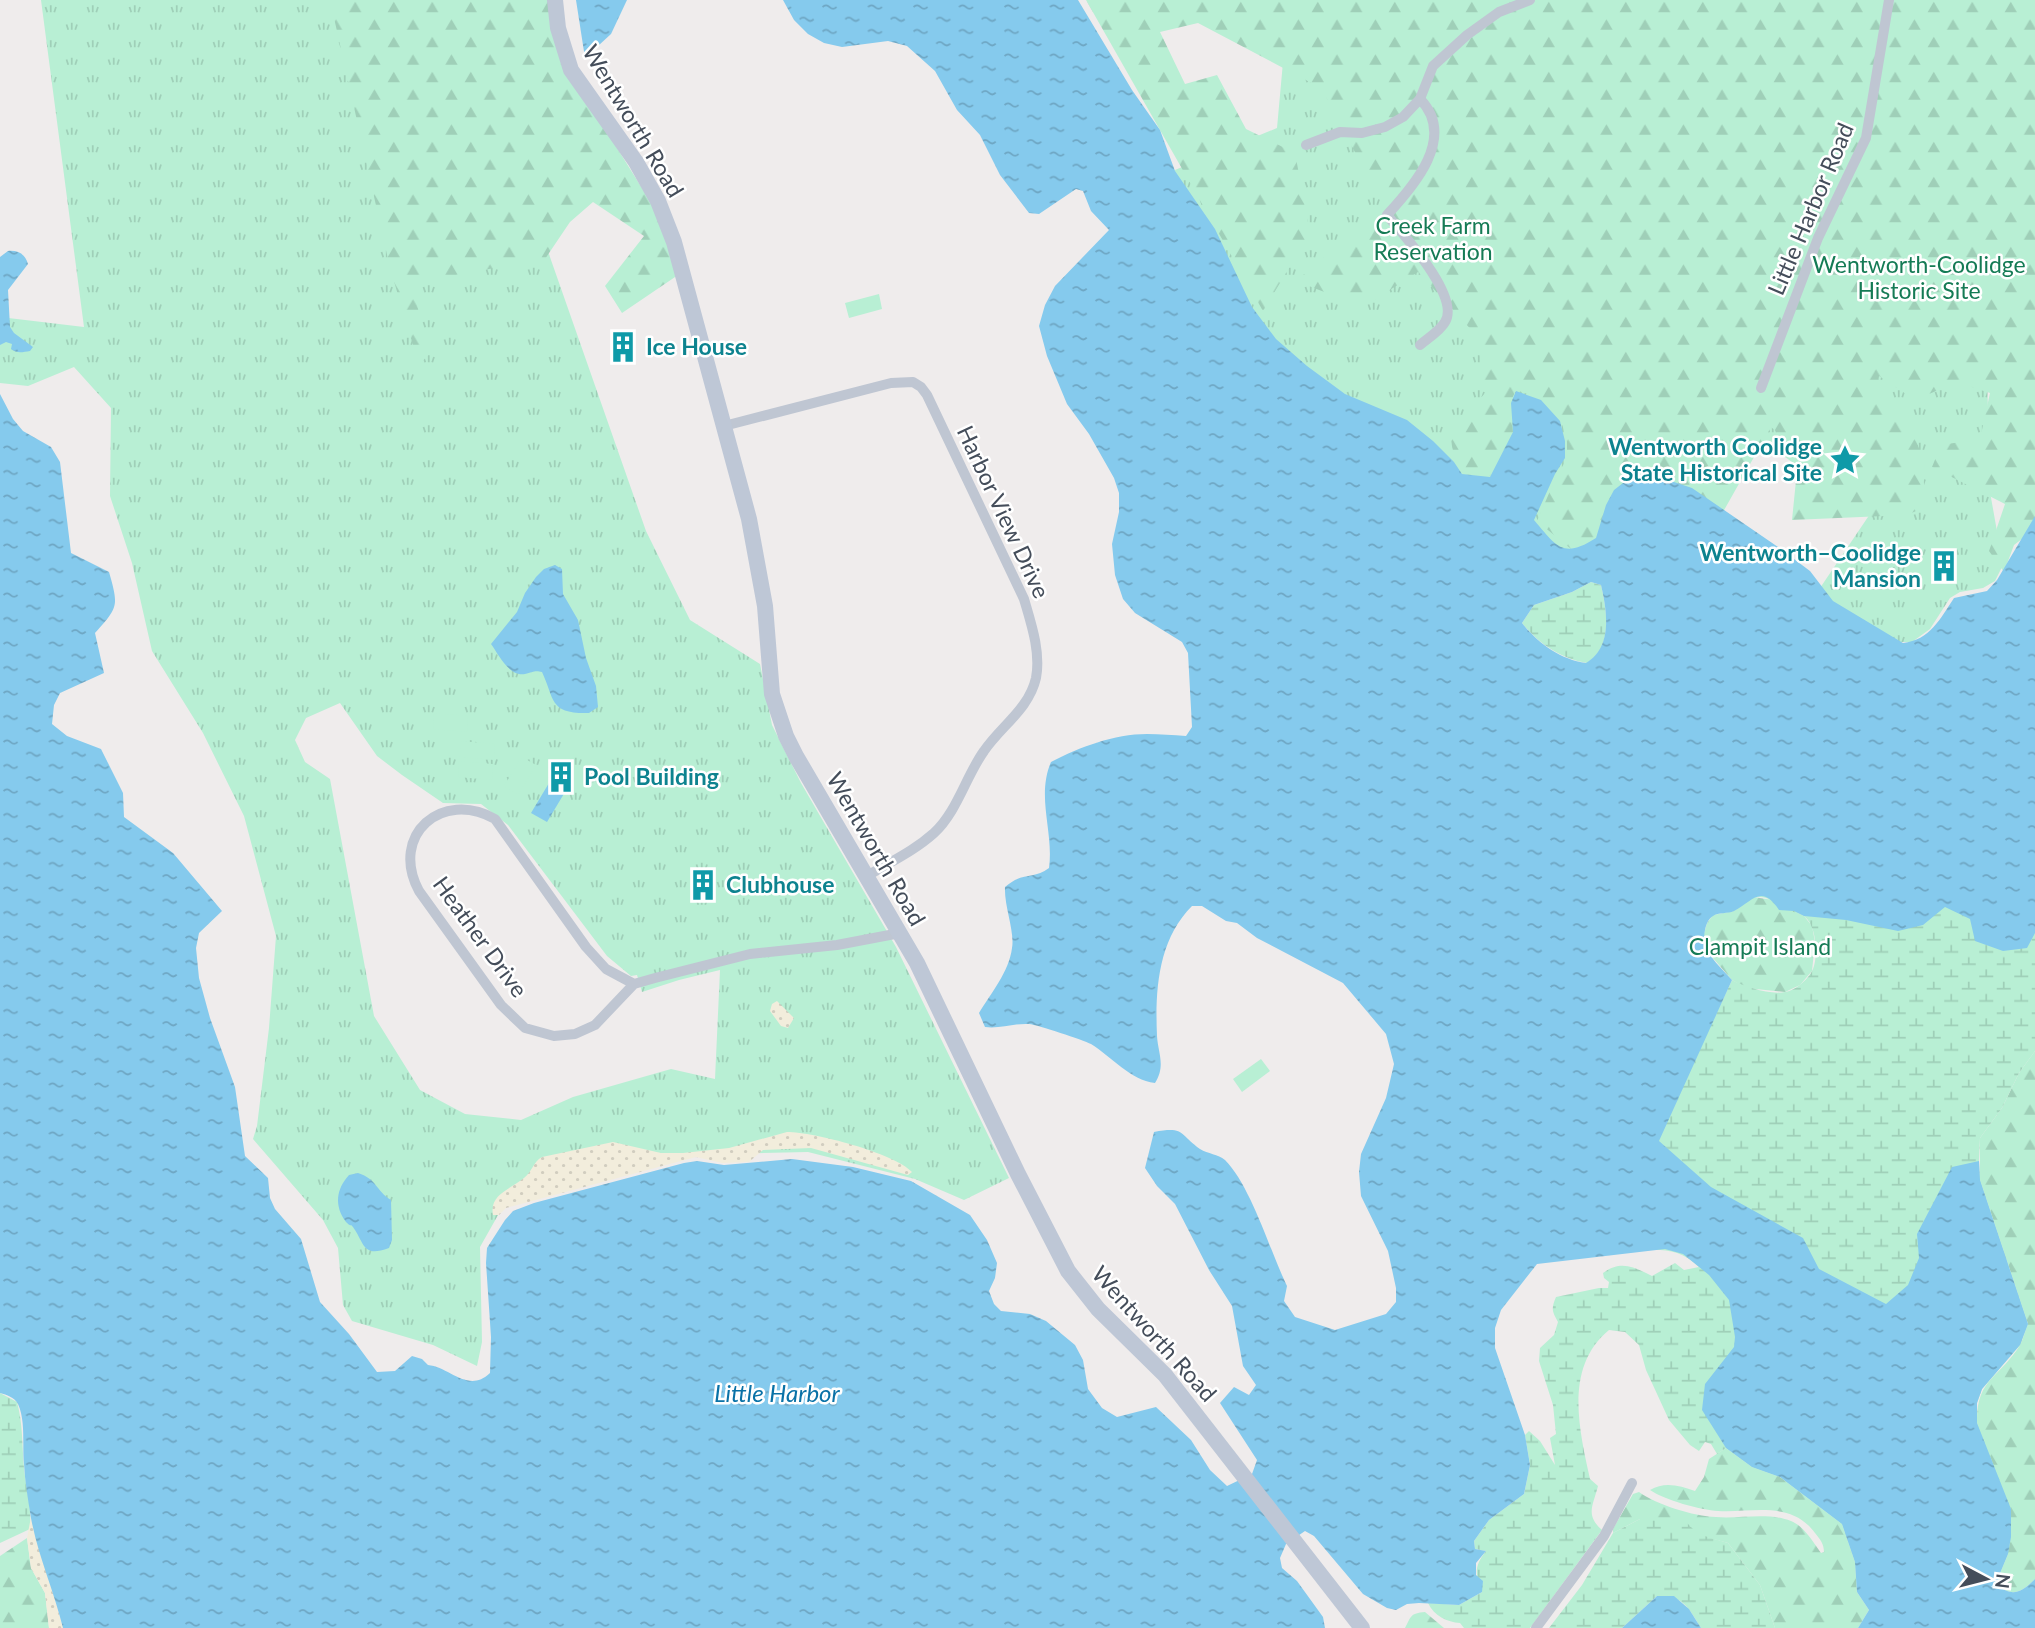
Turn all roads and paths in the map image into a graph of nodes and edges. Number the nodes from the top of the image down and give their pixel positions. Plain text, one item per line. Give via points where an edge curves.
1 (555, 0) edge
2 (1530, 0) edge
3 (1889, 0) edge
4 (1420, 99) junction
5 (1306, 145) dead end
6 (1420, 345) dead end
7 (1761, 388) dead end
8 (724, 426) junction
9 (867, 876) junction
10 (900, 933) junction
11 (634, 984) junction
12 (1632, 1483) dead end
13 (1362, 1628) edge
14 (1536, 1628) edge

1 - 8 main road, Wentworth Road via 560,39 571,70 636,162 667,221 694,305
2 - 4 street via 1499,12 1467,35 1433,66
3 - 7 street, Little Harbor Road via 1866,138 1818,238
4 - 5 street via 1385,127 1340,132
4 - 6 street via 1434,121 1433,146 1416,181 1387,215 1448,304 1445,323
8 - 9 main road, Wentworth Road via 758,561 778,716 796,756
8 - 9 street, Harbor View Drive via 866,388 913,382 927,395 1024,599 1036,653 1029,697 984,750 936,831
9 - 10 main road, Wentworth Road
10 - 11 street via 837,946 750,954
10 - 13 main road, Wentworth Road via 1068,1271 1098,1309 1166,1375
11 - 11 street, Heather Drive via 604,1018 575,1034 554,1036 520,1024 466,960 414,881 411,847 419,829 434,816 462,809 495,819 586,947 606,969
12 - 14 street via 1604,1536

